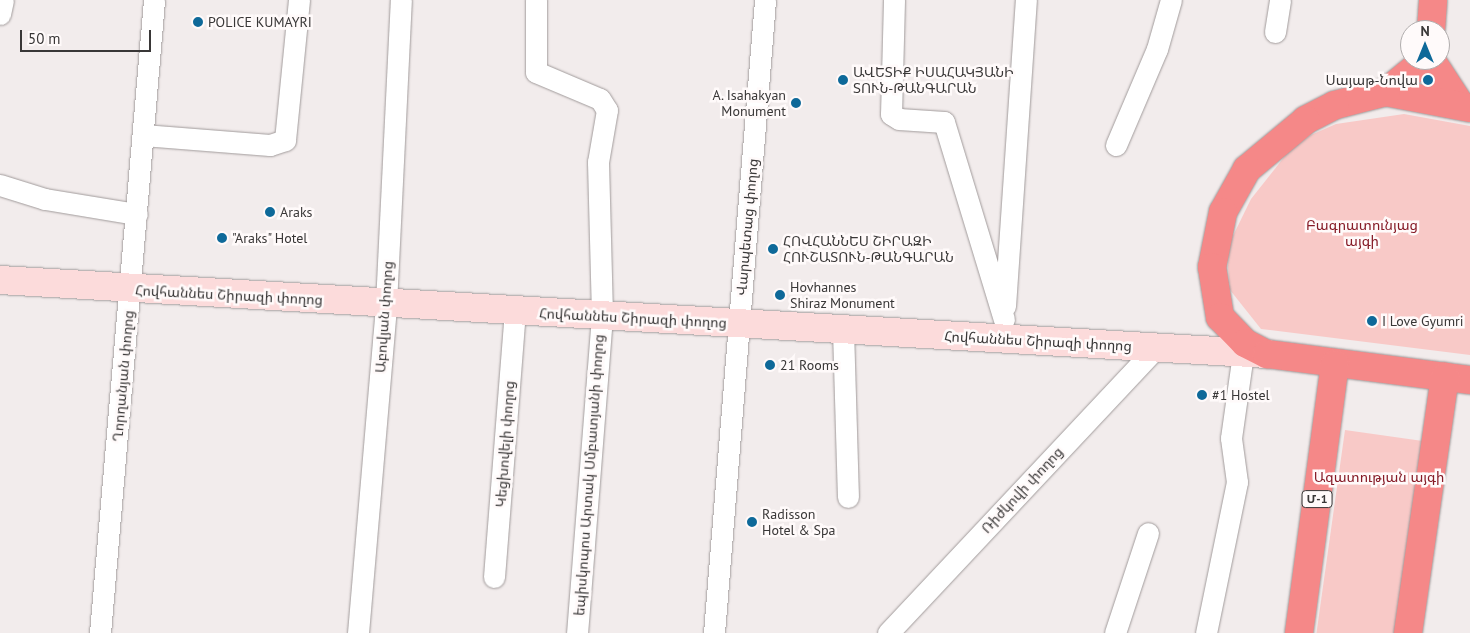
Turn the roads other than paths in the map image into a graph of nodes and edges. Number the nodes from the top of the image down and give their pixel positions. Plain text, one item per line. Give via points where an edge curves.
1 (3, 0) edge
2 (154, 0) edge
3 (299, 0) edge
4 (401, 0) edge
5 (536, 0) edge
6 (765, 0) edge
7 (894, 0) edge
8 (1026, 0) edge
9 (1171, 0) edge
10 (1280, 0) edge
11 (1433, 0) edge
12 (0, 14) edge
13 (1432, 20) edge
14 (1275, 32) dead end
15 (1413, 70) edge
16 (1439, 70) edge
17 (1386, 92) junction
18 (1465, 105) edge
19 (143, 134) junction
20 (1116, 145) dead end
21 (0, 185) edge
22 (137, 214) junction
23 (0, 280) edge
24 (131, 290) junction
25 (386, 304) junction
26 (515, 312) junction
27 (602, 316) junction
28 (739, 324) junction
29 (1004, 329) junction
30 (843, 330) junction
31 (1156, 348) junction
32 (1255, 354) junction
33 (1335, 364) junction
34 (1458, 378) edge
35 (848, 497) dead end
36 (1148, 534) dead end
37 (494, 577) dead end
38 (100, 633) edge
39 (358, 633) edge
40 (577, 633) edge
41 (714, 633) edge
42 (888, 633) edge
43 (1115, 633) edge
44 (1206, 633) edge
45 (1299, 633) edge
46 (1408, 633) edge

1 - 12 street
2 - 19 street, Ղորղանյան փողոց
3 - 19 street via 285,140 270,145
4 - 25 street, Աբովյան փողոց
5 - 27 street, եպիսկոպոս Արտակ Սմբատյանի փողոց via 536,72 600,99 607,110 598,162
6 - 28 street, Վարպետաց փողոց
7 - 29 street via 891,114 944,122
8 - 29 street
9 - 20 street via 1156,49
10 - 14 street
11 - 13 highway
15 - 17 highway
16 - 18 highway
17 - 18 highway
17 - 32 highway via 1335,105 1294,128 1247,169 1230,196 1213,247 1215,304 1230,330
19 - 22 street, Ղորղանյան փողոց
21 - 22 street via 45,199
22 - 24 street, Ղորղանյան փողոց
23 - 24 street, Հովհաննես Շիրազի փողոց
24 - 25 street, Հովհաննես Շիրազի փողոց
24 - 38 street, Ղորղանյան փողոց
25 - 26 street, Հովհաննես Շիրազի փողոց
25 - 39 street, Աբովյան փողոց
26 - 27 street, Հովհաննես Շիրազի փողոց
26 - 37 street, Կեցխովելի փողոց
27 - 28 street, Հովհաննես Շիրազի փողոց
27 - 40 street, եպիսկոպոս Արտակ Սմբատյանի փողոց
28 - 30 street, Հովհաննես Շիրազի փողոց
28 - 41 street, Վարպետաց փողոց
29 - 30 street, Հովհաննես Շիրազի փողոց
29 - 31 street, Հովհաննես Շիրազի փողոց
30 - 35 street
31 - 32 street, Հովհաննես Շիրազի փողոց
31 - 42 street, Ռիժկովի փողոց
32 - 33 highway
32 - 44 street via 1231,438 1237,482
33 - 34 highway
33 - 45 highway, Մ-1
34 - 46 highway
36 - 43 street

